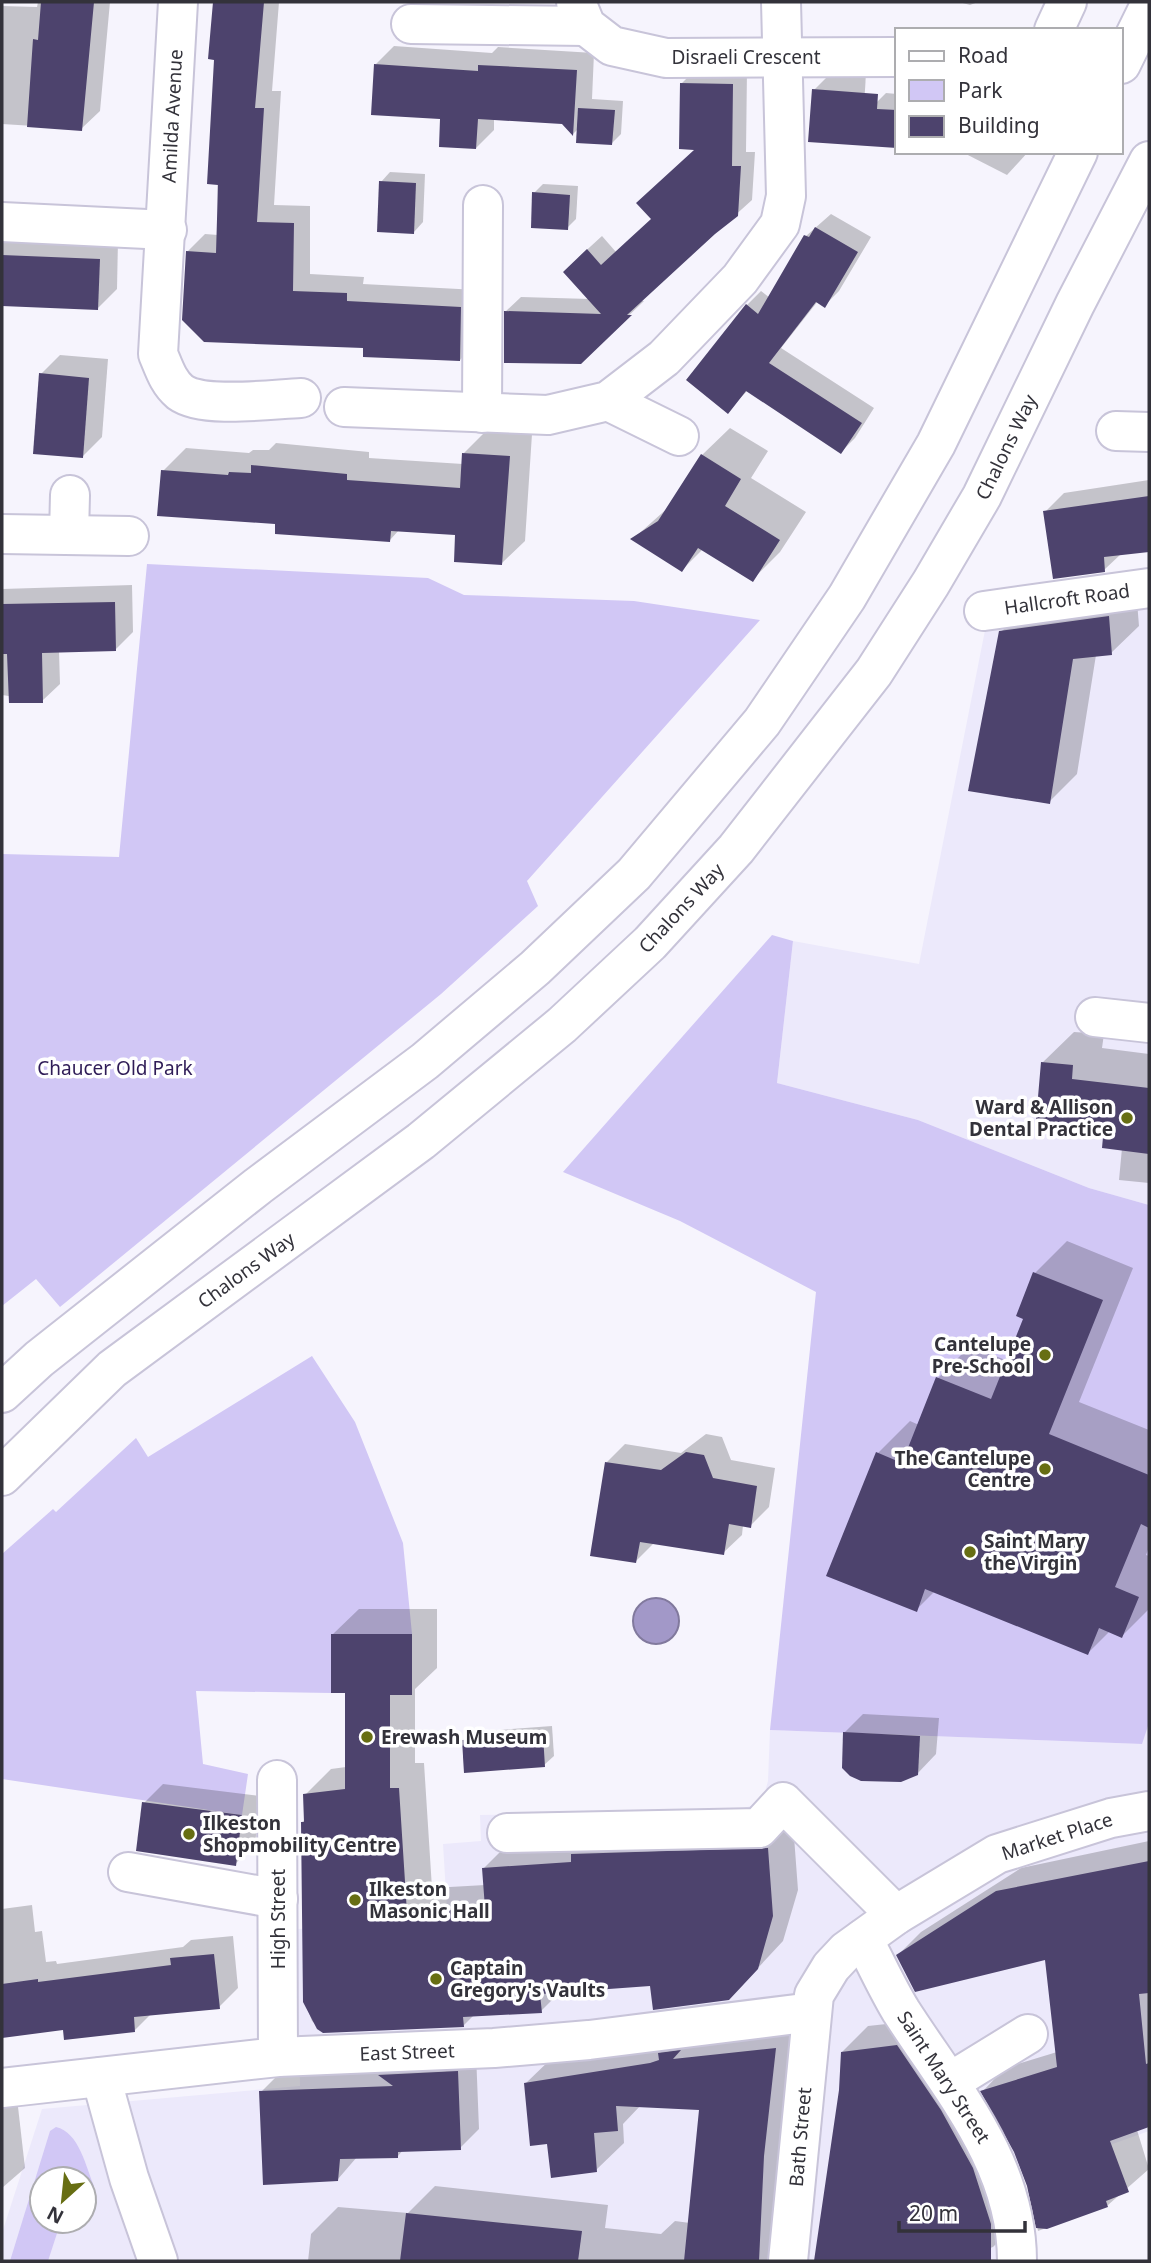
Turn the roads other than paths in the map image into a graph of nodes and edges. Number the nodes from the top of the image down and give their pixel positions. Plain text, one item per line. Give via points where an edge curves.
1 (178, 2) edge
2 (781, 2) edge
3 (1067, 2) edge
4 (1149, 7) edge
5 (581, 14) edge
6 (411, 23) dead end
7 (1055, 28) edge
8 (783, 56) junction
9 (895, 57) edge
10 (1123, 60) edge
11 (1077, 154) edge
12 (1149, 161) edge
13 (483, 205) dead end
14 (2, 222) edge
15 (167, 230) junction
16 (301, 398) dead end
17 (608, 401) junction
18 (344, 407) dead end
19 (478, 414) junction
20 (679, 436) dead end
21 (70, 495) dead end
22 (2, 534) edge
23 (69, 534) junction
24 (129, 536) dead end
25 (1149, 588) edge
26 (984, 611) dead end
27 (1095, 1017) dead end
28 (1149, 1023) edge
29 (2, 1393) edge
30 (2, 1476) edge
31 (277, 1780) dead end
32 (1149, 1811) edge
33 (507, 1833) dead end
34 (128, 1872) dead end
35 (278, 1899) junction
36 (896, 1915) junction
37 (863, 1939) junction
38 (812, 2012) junction
39 (1028, 2034) dead end
40 (278, 2057) junction
41 (943, 2071) junction
42 (101, 2077) junction
43 (2, 2088) edge
44 (158, 2261) edge
45 (788, 2261) edge
46 (1017, 2261) edge

1 - 15 street, Amilda Avenue
2 - 8 street
3 - 7 street
4 - 10 street
5 - 6 street
5 - 8 street, Disraeli Crescent via 612,46 667,58
8 - 9 street, Disraeli Crescent
8 - 17 street via 786,196 780,224 740,279 664,358
11 - 29 street via 936,444 847,597 762,722 634,874 425,1061 258,1186
12 - 30 street, Chalons Way via 982,496 930,583 874,672 736,849 650,943 562,1025 421,1140 112,1369
13 - 19 street
14 - 15 street
15 - 16 street, Amilda Avenue via 158,354 168,378 182,393 212,401
17 - 19 street via 548,415
17 - 20 street
18 - 19 street
21 - 23 street
22 - 23 street
23 - 24 street
25 - 26 street, Hallcroft Road
27 - 28 street
31 - 35 street, High Street
32 - 36 street, Market Place via 1111,1818 997,1854
33 - 36 street via 759,1828 783,1802
34 - 35 street
35 - 40 street, High Street
36 - 37 street, Market Place
37 - 38 street, Market Place via 831,1967 817,1988
37 - 41 street, Saint Mary Street via 900,2009
38 - 40 street, East Street via 494,2048
38 - 45 street, Bath Street
39 - 41 street
40 - 42 street, East Street
41 - 46 street, Saint Mary Street via 997,2165 1013,2212
42 - 43 street, East Street
42 - 44 street

